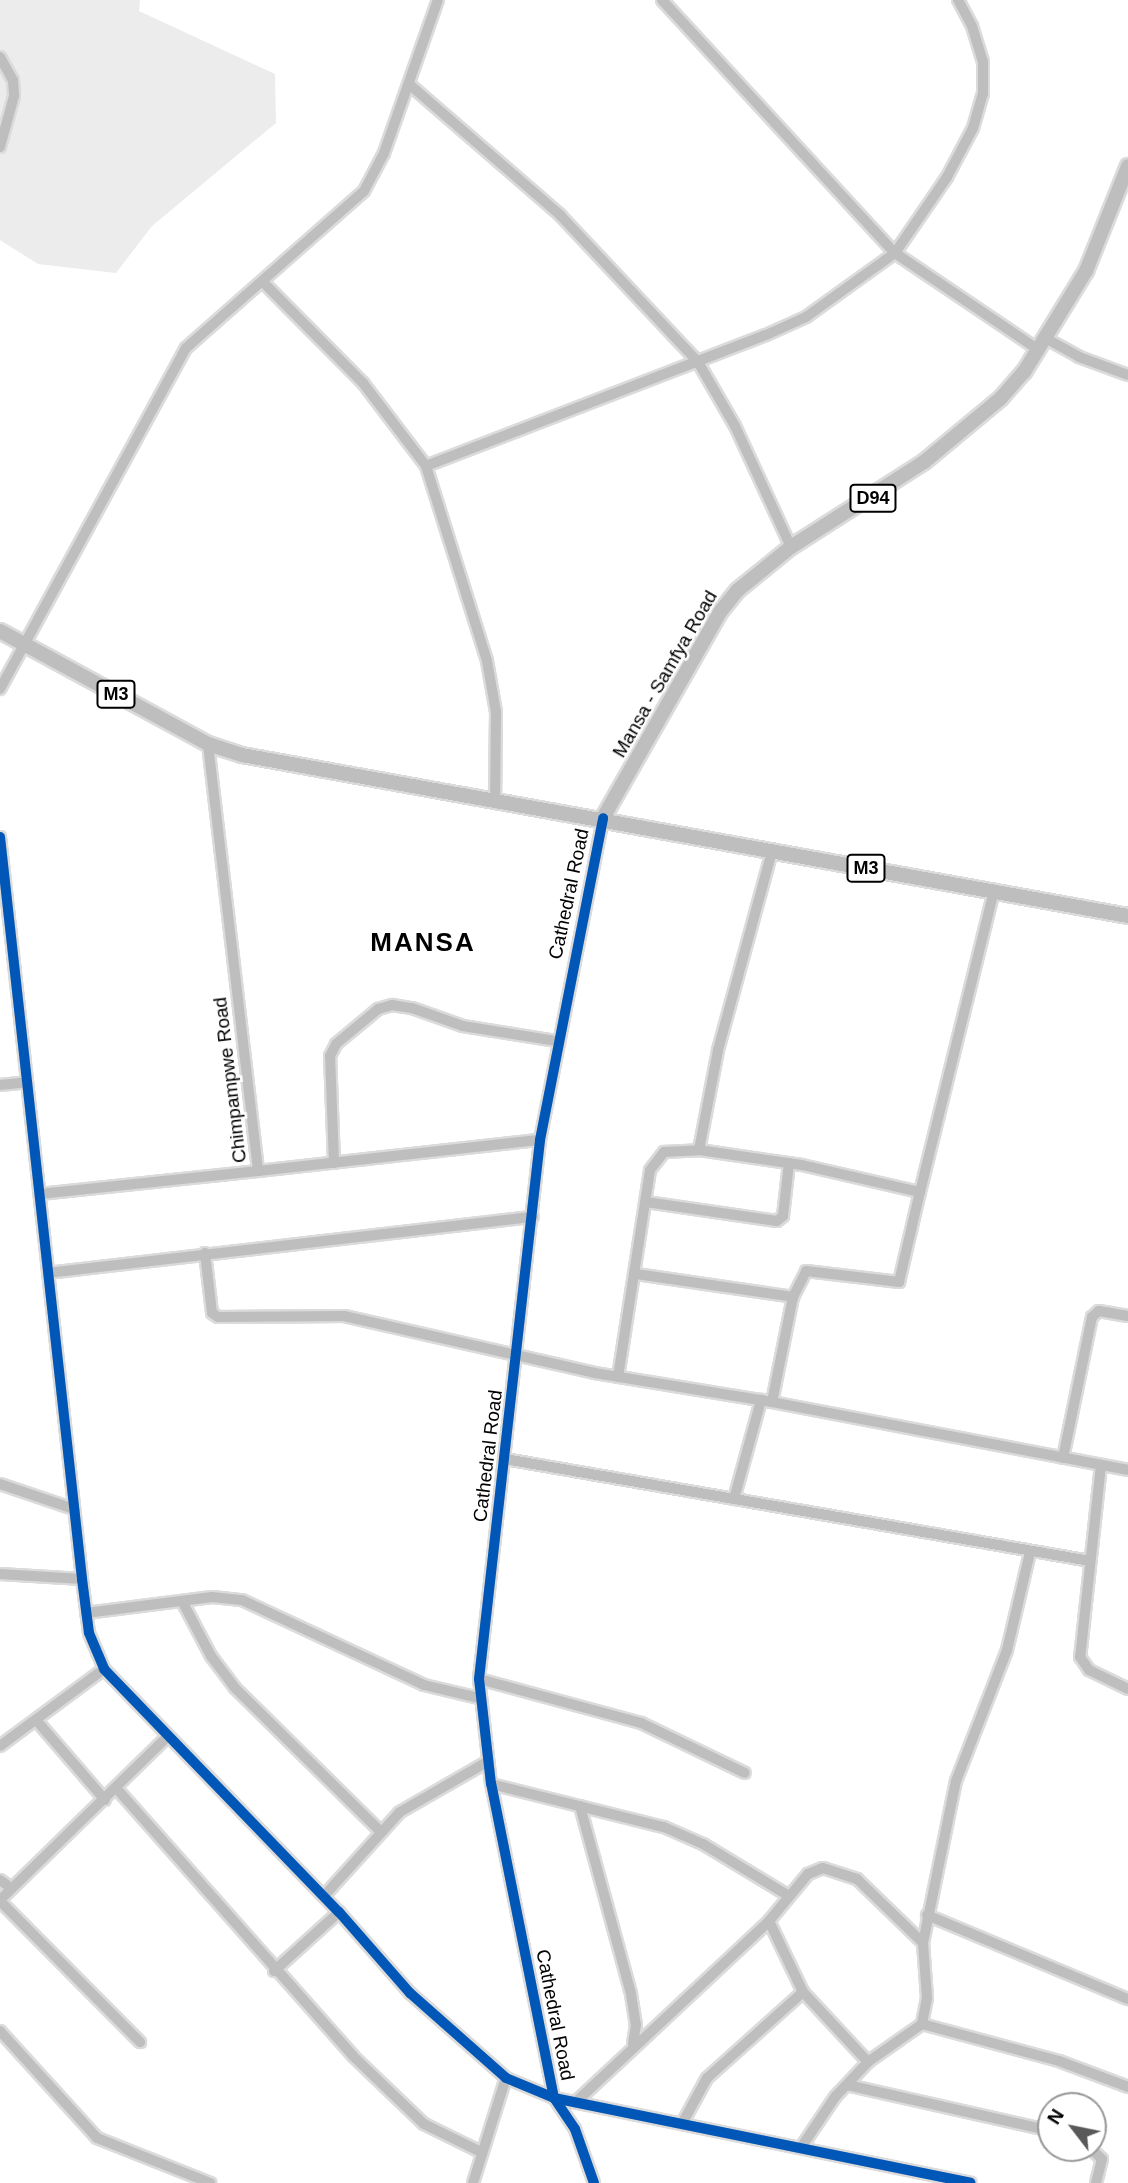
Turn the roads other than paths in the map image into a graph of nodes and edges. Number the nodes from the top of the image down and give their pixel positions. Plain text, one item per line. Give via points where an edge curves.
1 (438, 0) edge
2 (662, 0) edge
3 (958, 0) edge
4 (0, 57) edge
5 (409, 84) junction
6 (0, 147) edge
7 (1128, 166) edge
8 (895, 253) junction
9 (264, 284) junction
10 (1043, 345) junction
11 (698, 362) junction
12 (1128, 375) edge
13 (426, 466) junction
14 (791, 547) junction
15 (0, 631) edge
16 (23, 644) junction
17 (0, 689) edge
18 (208, 744) junction
19 (495, 802) junction
20 (603, 818) junction
21 (0, 837) edge
22 (772, 851) junction
23 (994, 891) junction
24 (1128, 916) edge
25 (557, 1041) junction
26 (27, 1082) junction
27 (0, 1085) edge
28 (540, 1140) junction
29 (699, 1150) junction
30 (334, 1163) junction
31 (789, 1163) junction
32 (258, 1171) junction
33 (920, 1192) junction
34 (40, 1194) junction
35 (646, 1202) junction
36 (533, 1217) junction
37 (205, 1253) junction
38 (48, 1273) junction
39 (636, 1274) junction
40 (793, 1297) junction
41 (1128, 1316) edge
42 (518, 1356) junction
43 (618, 1377) junction
44 (766, 1401) junction
45 (1063, 1458) junction
46 (505, 1459) junction
47 (1101, 1465) junction
48 (1128, 1470) edge
49 (0, 1484) edge
50 (734, 1499) junction
51 (74, 1508) junction
52 (1030, 1553) junction
53 (1090, 1561) junction
54 (0, 1574) edge
55 (82, 1579) junction
56 (182, 1601) junction
57 (86, 1613) junction
58 (104, 1669) junction
59 (479, 1679) junction
60 (1128, 1689) edge
61 (479, 1698) junction
62 (37, 1721) junction
63 (168, 1736) junction
64 (0, 1746) edge
65 (487, 1762) junction
66 (745, 1773) dead end
67 (491, 1784) junction
68 (117, 1789) junction
69 (105, 1800) junction
70 (580, 1806) junction
71 (379, 1830) junction
72 (0, 1880) edge
73 (11, 1888) junction
74 (324, 1896) junction
75 (789, 1896) junction
76 (0, 1900) edge
77 (339, 1912) junction
78 (927, 1915) junction
79 (769, 1921) junction
80 (923, 1943) junction
81 (274, 1971) junction
82 (803, 1992) junction
83 (1128, 1999) edge
84 (922, 2024) junction
85 (0, 2031) edge
86 (140, 2042) dead end
87 (633, 2044) junction
88 (868, 2062) junction
89 (506, 2078) junction
90 (847, 2085) junction
91 (1128, 2087) edge
92 (554, 2098) junction
93 (578, 2100) junction
94 (683, 2122) junction
95 (1037, 2128) edge
96 (802, 2146) junction
97 (481, 2152) junction
98 (1101, 2162) edge
99 (210, 2183) edge
100 (473, 2183) edge
101 (594, 2183) edge
102 (970, 2183) edge
103 (1096, 2183) edge

1 - 5 street
2 - 8 street
3 - 8 street via 983,62 983,94 973,128 947,177
4 - 6 street via 13,80 14,96
5 - 9 street via 364,191
5 - 11 street via 560,215
7 - 10 main road, Mansa - Samfya Road / D94 via 1086,271
8 - 10 street
8 - 11 street via 806,317
9 - 13 street via 363,383
9 - 16 street via 209,324 186,348
10 - 12 street
10 - 14 main road, Mansa - Samfya Road / D94 via 1001,398 954,439 896,483
11 - 13 street
11 - 14 street via 735,426
13 - 19 street via 487,661 496,712
14 - 20 main road, Mansa - Samfya Road / D94 via 760,569 720,612
15 - 16 main road, M3
16 - 17 street
16 - 18 main road, M3
18 - 19 main road, M3 via 242,755
18 - 32 street, Chimpampwe Road
19 - 20 main road, M3
20 - 22 main road, M3
20 - 25 street, Cathedral Road
21 - 26 street
22 - 23 main road, M3
22 - 29 street via 718,1051
23 - 24 main road, M3
23 - 33 street
25 - 28 street, Cathedral Road
25 - 30 street via 463,1026 412,1008 392,1005 378,1009 336,1044 330,1056
26 - 27 street
26 - 34 street
28 - 30 street, Chimpampwe Road
28 - 36 street, Cathedral Road
29 - 31 street
29 - 35 street via 659,1155 650,1171
30 - 32 street, Chimpampwe Road
31 - 33 street
31 - 35 street via 783,1216 777,1221
32 - 34 street
33 - 40 street via 899,1282 809,1270
34 - 38 street
35 - 39 street
36 - 37 street
36 - 42 street, Cathedral Road
37 - 38 street
37 - 42 street via 212,1313 218,1317 344,1316
38 - 51 street
39 - 40 street
39 - 43 street
40 - 44 street
41 - 45 street via 1099,1311 1092,1317
42 - 43 street
42 - 46 street, Cathedral Road
43 - 44 street
44 - 45 street
44 - 50 street
45 - 47 street
46 - 50 street
46 - 59 street, Cathedral Road
47 - 48 street
47 - 53 street
49 - 51 street
50 - 52 street
51 - 55 street
52 - 53 street
52 - 78 street via 1007,1650 956,1781
53 - 60 street via 1080,1657 1088,1670
54 - 55 street
55 - 57 street
56 - 57 street
56 - 61 street via 242,1600 424,1685
56 - 71 street via 195,1630 235,1688
57 - 58 street
58 - 62 street
58 - 63 street
59 - 61 street, Cathedral Road
59 - 66 street via 641,1723
61 - 65 street, Cathedral Road
62 - 64 street
62 - 69 street
63 - 68 street
63 - 74 street
65 - 67 street, Cathedral Road
65 - 71 street via 400,1812
67 - 70 street
67 - 92 street, Cathedral Road
68 - 69 street
68 - 81 street
69 - 73 street
70 - 75 street via 664,1827 703,1844
70 - 87 street via 631,1994 636,2025
71 - 74 street
72 - 73 street
73 - 76 street
74 - 77 street
75 - 79 street
75 - 80 street via 815,1870 844,1874 856,1879
76 - 86 street
77 - 81 street
77 - 89 street via 410,1993
78 - 80 street
78 - 83 street
79 - 82 street
79 - 87 street
80 - 84 street via 927,1998
81 - 97 street via 408,2110 443,2136
82 - 88 street
82 - 94 street via 707,2078
84 - 88 street
84 - 91 street via 1059,2061
85 - 99 street via 97,2138
87 - 93 street
88 - 90 street
89 - 92 street
89 - 97 street
90 - 95 street
90 - 96 street via 809,2130
92 - 93 street
92 - 101 street via 575,2129
93 - 94 street
94 - 96 street
96 - 102 street
97 - 100 street
98 - 103 street

